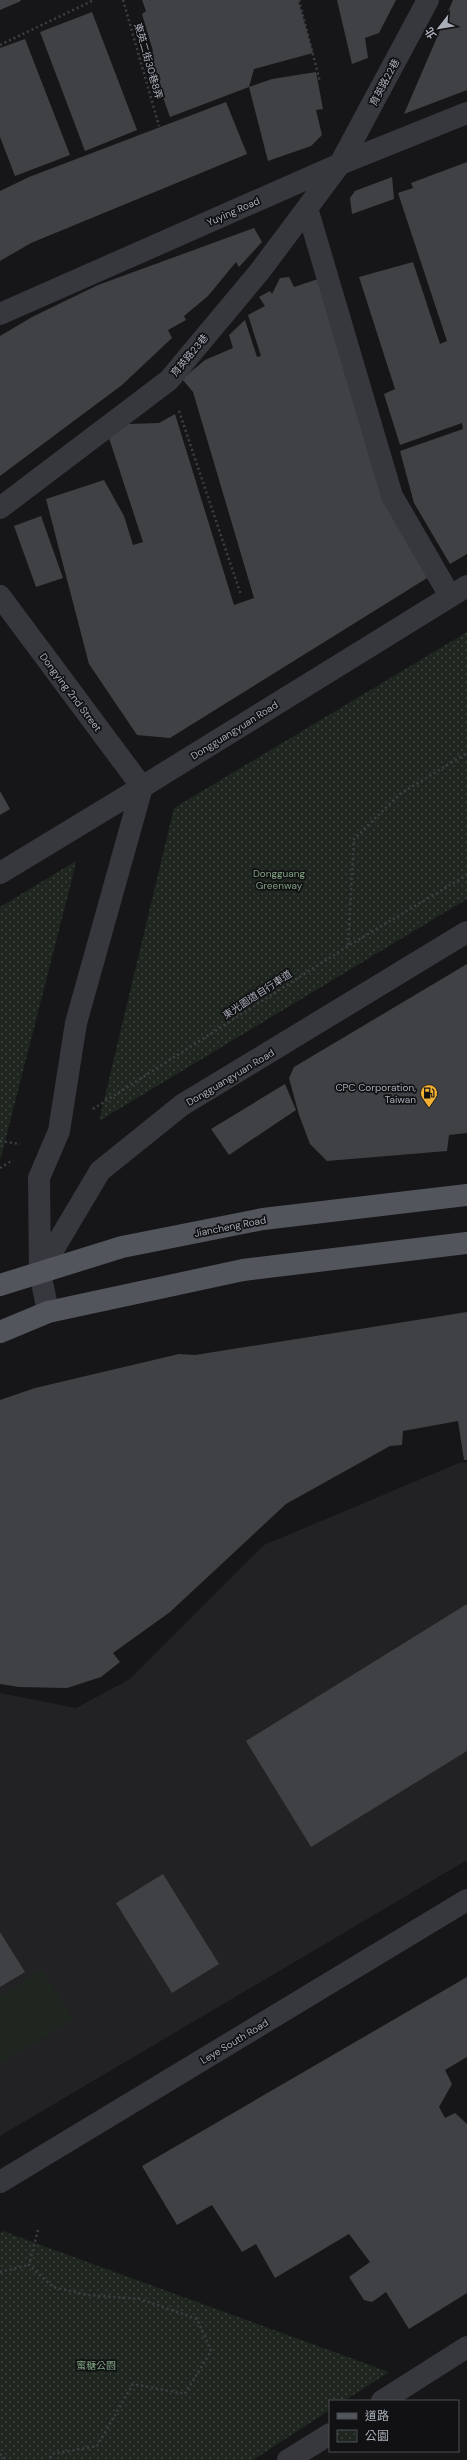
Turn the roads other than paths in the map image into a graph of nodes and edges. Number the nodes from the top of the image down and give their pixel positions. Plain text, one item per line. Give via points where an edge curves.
1 (428, 0) edge
2 (467, 113) edge
3 (340, 164) junction
4 (307, 208) junction
5 (0, 314) edge
6 (0, 508) edge
7 (459, 591) edge
8 (0, 596) edge
9 (142, 788) junction
10 (0, 873) edge
11 (467, 932) edge
12 (467, 1196) edge
13 (467, 1243) edge
14 (40, 1272) junction
15 (0, 1285) edge
16 (48, 1312) junction
17 (0, 1332) edge
18 (467, 1900) edge
19 (0, 2182) edge
20 (467, 2347) edge
21 (384, 2400) edge
22 (329, 2435) edge
23 (288, 2460) edge

1 - 3 street, 育英路22巷
2 - 3 street, Yuying Road
3 - 4 street, 育英路23巷
3 - 5 street, Yuying Road
4 - 6 street, 育英路23巷 via 260,271 169,380
4 - 7 street via 392,496
7 - 9 street, Dongguangyuan Road
8 - 9 street, Dongying 2nd Street
9 - 10 street, Dongguangyuan Road
9 - 14 street via 76,1023 59,1131 39,1178
11 - 14 street, Dongguangyuan Road via 182,1105 100,1171
12 - 14 main road, Jiancheng Road via 263,1219 122,1247
13 - 16 main road via 243,1270
14 - 15 main road, Jiancheng Road
14 - 16 street
16 - 17 main road
18 - 19 street, Leye South Road
20 - 21 street
22 - 23 street

